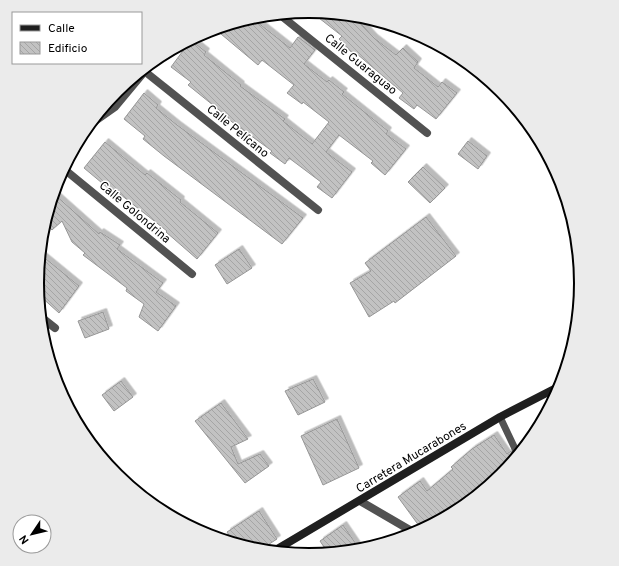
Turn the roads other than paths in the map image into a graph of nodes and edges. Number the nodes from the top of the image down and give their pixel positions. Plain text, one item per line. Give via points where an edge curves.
1 (286, 19) edge
2 (147, 74) edge
3 (129, 89) edge
4 (106, 114) edge
5 (427, 133) dead end
6 (69, 173) edge
7 (318, 210) dead end
8 (192, 274) dead end
9 (48, 322) edge
10 (55, 328) dead end
11 (552, 390) edge
12 (500, 417) junction
13 (516, 450) edge
14 (360, 501) junction
15 (408, 529) edge
16 (283, 546) edge

1 - 5 street, Calle Guaraguao
2 - 7 street, Calle Pelícano
3 - 4 street via 115,107
6 - 8 street, Calle Golondrina
9 - 10 street
11 - 12 street, Carretera Mucarabones
12 - 13 lane
12 - 14 street, Carretera Mucarabones
14 - 15 street
14 - 16 street, Carretera Mucarabones

